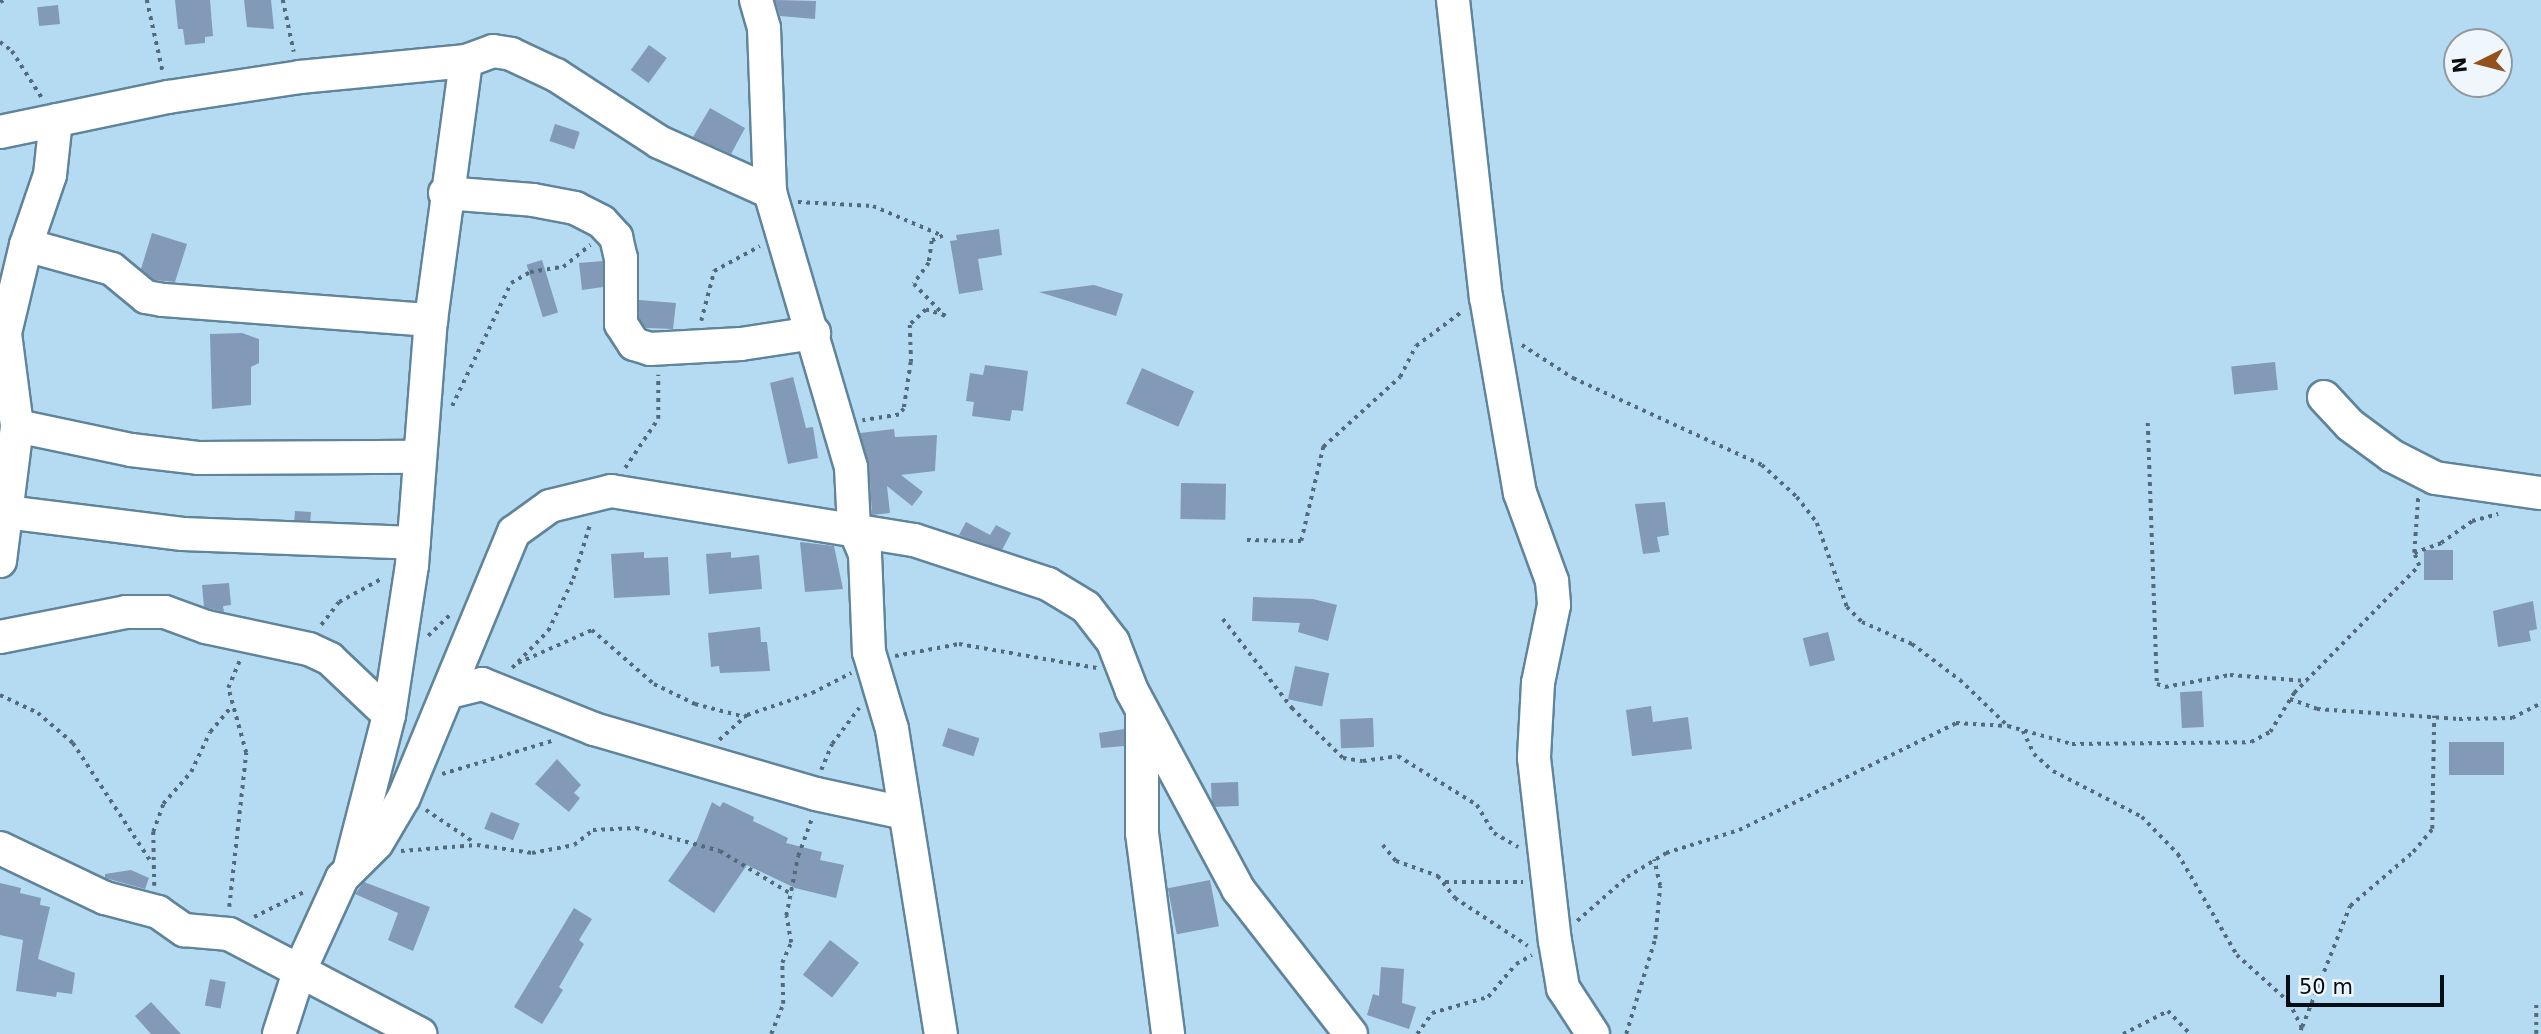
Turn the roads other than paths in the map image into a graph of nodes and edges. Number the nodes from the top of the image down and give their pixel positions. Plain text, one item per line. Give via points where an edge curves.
1 (756, 0) edge
2 (1452, 0) edge
3 (466, 61) junction
4 (56, 120) junction
5 (0, 132) edge
6 (445, 192) junction
7 (771, 197) junction
8 (26, 245) junction
9 (431, 320) junction
10 (814, 334) junction
11 (2325, 397) dead end
12 (17, 426) junction
13 (417, 457) junction
14 (2541, 493) edge
15 (6, 512) junction
16 (854, 528) junction
17 (413, 554) junction
18 (0, 561) edge
19 (0, 637) edge
20 (450, 692) junction
21 (1137, 702) junction
22 (389, 715) junction
23 (905, 813) junction
24 (0, 848) edge
25 (351, 869) junction
26 (299, 972) junction
27 (279, 1034) edge
28 (420, 1034) edge
29 (941, 1034) edge
30 (1168, 1034) edge
31 (1352, 1034) edge
32 (1593, 1034) edge

1 - 7 street via 764,28
2 - 32 street via 1489,310 1520,493 1553,593 1538,683 1534,758 1555,941 1563,988
3 - 4 street via 300,77
3 - 6 street
3 - 7 street via 493,51 511,54 555,75 659,142
4 - 5 street
4 - 8 street via 50,175
6 - 9 street
6 - 10 street via 575,208 611,232 621,258 618,299 624,335 650,349
7 - 10 street
8 - 9 street via 112,269 146,297
8 - 12 street via 5,333
9 - 13 street
10 - 16 street via 851,467
11 - 14 street via 2350,425 2435,478
12 - 13 street via 131,450 198,458
12 - 15 street
13 - 17 street
15 - 17 street via 183,534
15 - 18 street
16 - 20 street via 603,493 550,506 514,532
16 - 21 street via 914,540 1048,584 1086,607 1113,642
16 - 23 street via 865,554 871,661 892,729
17 - 22 street
19 - 22 street via 126,612 165,612 309,649 356,679
20 - 23 street via 482,684 594,729 816,794
20 - 25 street via 404,797 377,844
21 - 30 street via 1142,833
21 - 31 street via 1238,889
22 - 25 street
23 - 29 street
24 - 26 street via 105,898 158,912 184,930 229,934
25 - 26 street
26 - 27 street
26 - 28 street

